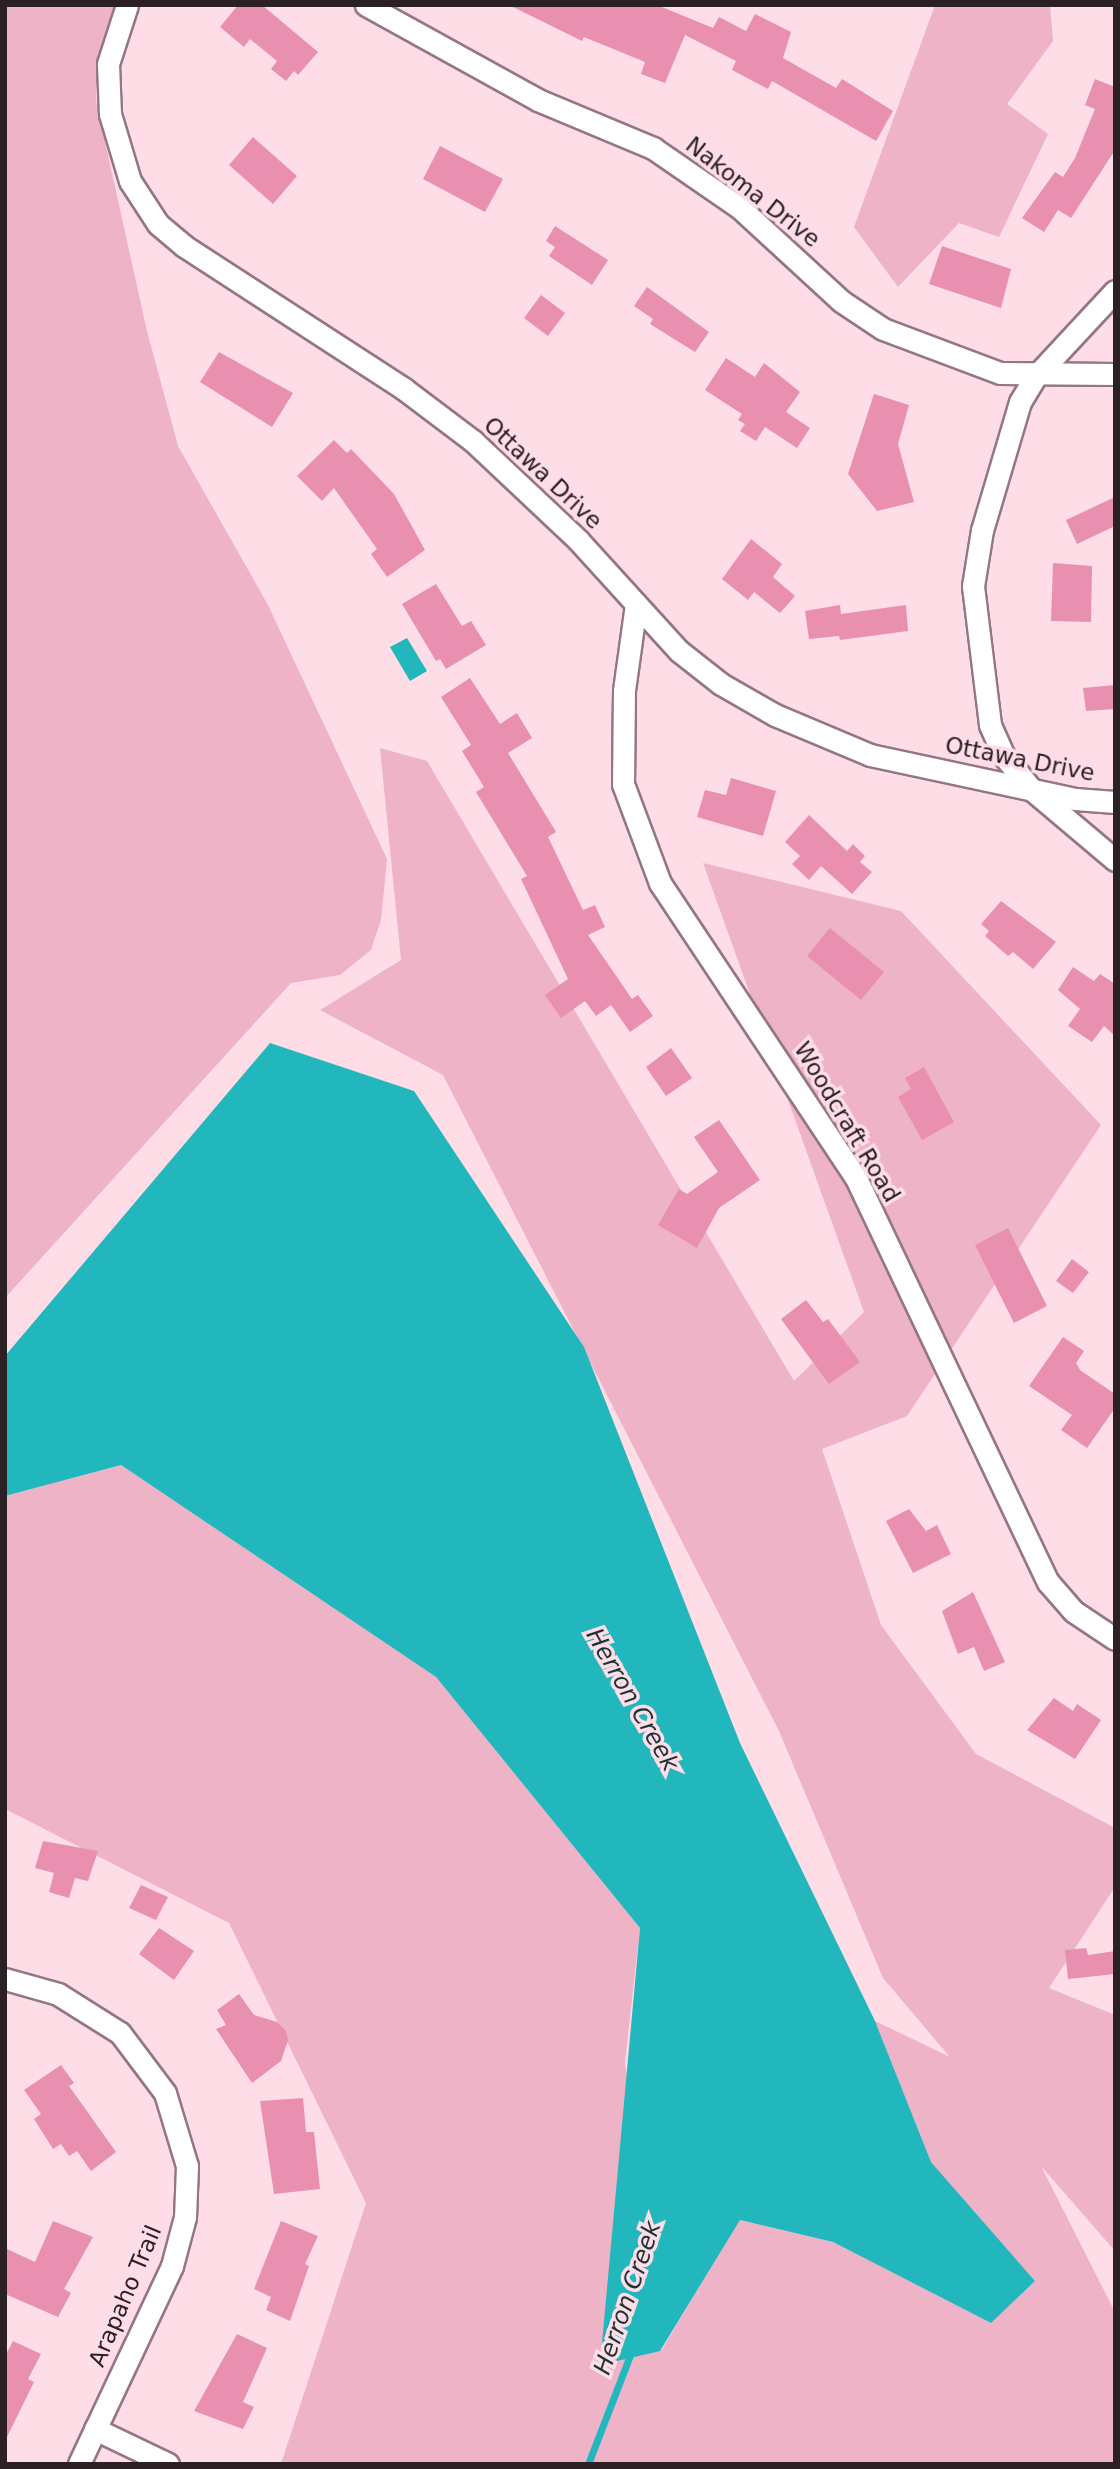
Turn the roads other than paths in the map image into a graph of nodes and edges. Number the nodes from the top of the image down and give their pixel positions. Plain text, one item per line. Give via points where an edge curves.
1 (127, 5) edge
2 (366, 5) edge
3 (1115, 291) edge
4 (1115, 374) edge
5 (1035, 377) junction
6 (636, 604) junction
7 (1031, 789) junction
8 (1115, 802) edge
9 (1115, 860) edge
10 (1115, 1639) edge
11 (5, 1979) edge
12 (95, 2429) junction
13 (79, 2464) edge
14 (168, 2464) edge

1 - 6 street, Ottawa Drive via 108,64 110,114 130,181 158,224 184,246 404,389 473,441 578,540
2 - 5 street, Nakoma Drive via 538,100 653,148 740,208 841,301 883,329 1000,373
3 - 5 street
4 - 5 street, Nakoma Drive
5 - 7 street via 1013,420 977,549 973,586 990,725 1004,756
6 - 7 street, Ottawa Drive via 679,651 721,684 806,730 870,755
6 - 10 street, Woodcraft Road via 624,690 623,784 660,883 856,1178 1048,1582 1073,1611
7 - 8 street, Ottawa Drive
7 - 9 street
11 - 12 street, Arapaho Trail via 69,1999 120,2033 153,2071 182,2141 188,2192 180,2242
12 - 13 street, Arapaho Trail
12 - 14 street

